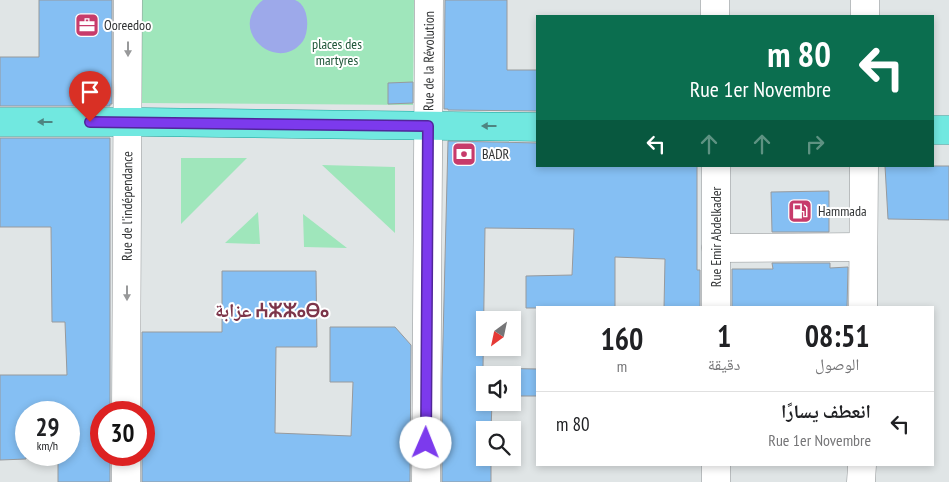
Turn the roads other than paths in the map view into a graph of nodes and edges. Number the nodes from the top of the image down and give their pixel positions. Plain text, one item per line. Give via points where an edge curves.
1 (128, 0) edge
2 (429, 0) edge
3 (715, 0) edge
4 (865, 0) edge
5 (715, 15) edge
6 (865, 15) edge
7 (0, 122) edge
8 (129, 122) junction
9 (428, 126) junction
10 (536, 127) edge
11 (934, 130) edge
12 (949, 130) edge
13 (716, 167) edge
14 (864, 167) edge
15 (863, 247) junction
16 (716, 248) junction
17 (716, 306) edge
18 (863, 306) edge
19 (126, 401) edge
20 (126, 466) edge
21 (716, 466) edge
22 (862, 466) edge
23 (126, 482) edge
24 (426, 482) edge
25 (716, 482) edge
26 (862, 482) edge

1 -> 8 street, Rue de l'indépendance
2 - 9 street, Rue de la Révolution
3 - 5 street
4 - 6 street
8 -> 7 main road
8 - 9 main road
8 -> 19 street, Rue de l'indépendance
10 -> 9 main road
9 - 24 street, Rue de la Révolution
11 - 12 main road
13 - 16 street, Rue Emir Abdelkader
14 - 15 street
15 - 16 street
15 - 18 street
16 - 17 street, Rue Emir Abdelkader
20 - 23 street
21 - 25 street
22 - 26 street

